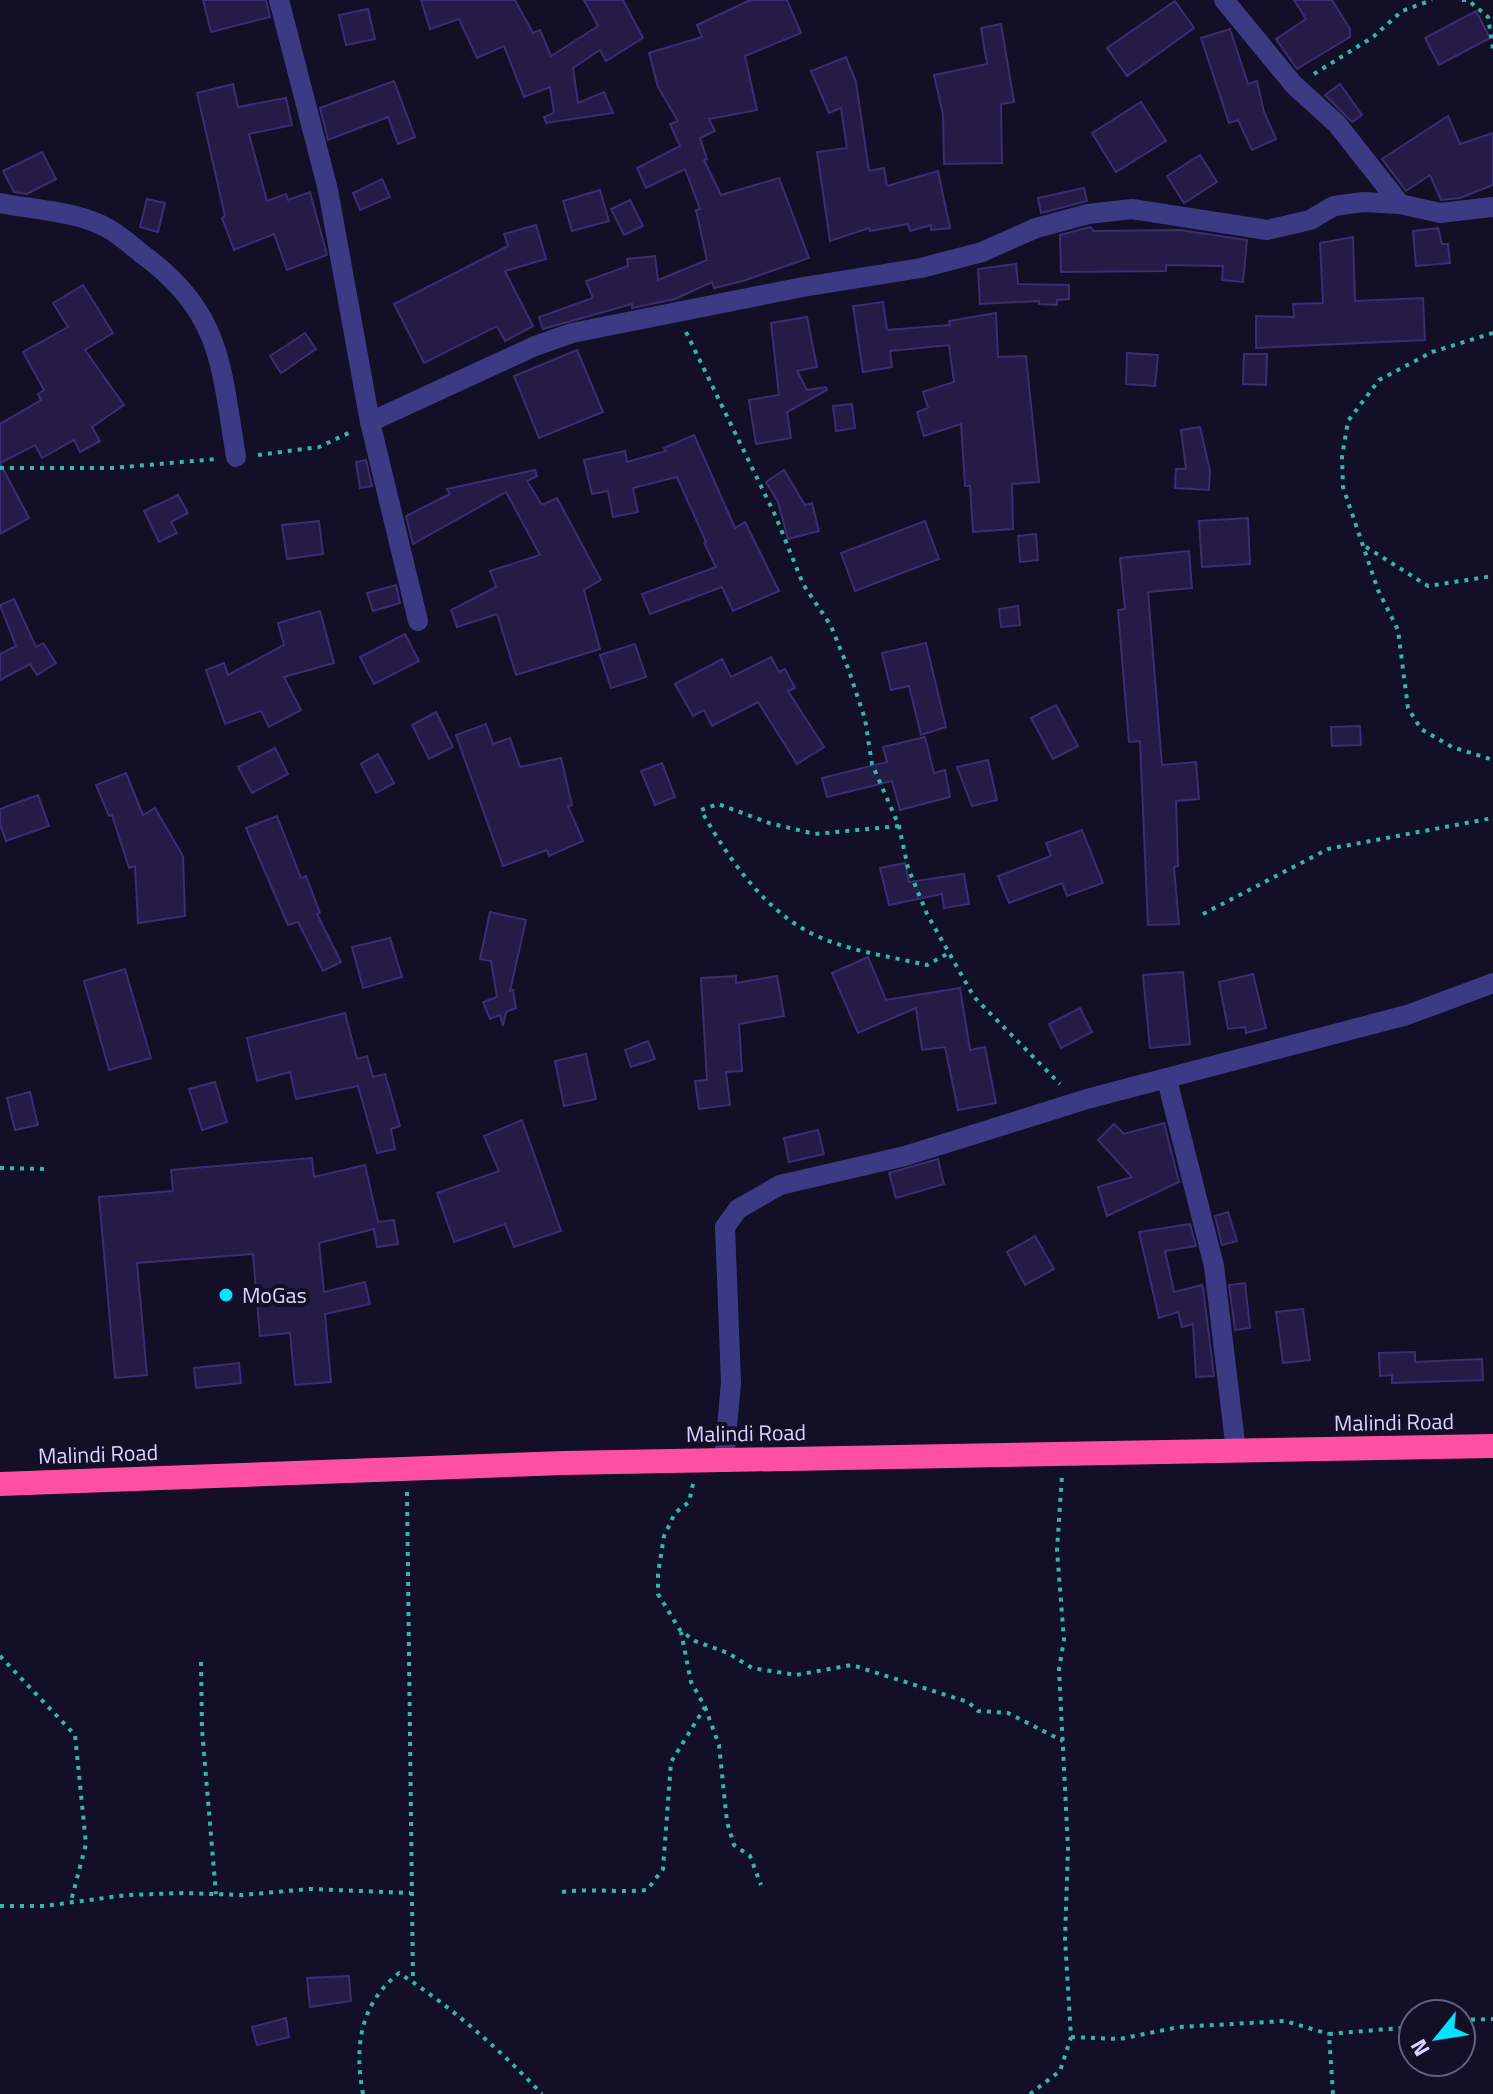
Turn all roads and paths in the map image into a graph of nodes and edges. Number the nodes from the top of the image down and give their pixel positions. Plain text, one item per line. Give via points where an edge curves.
1 (279, 0) edge
2 (1224, 0) edge
3 (1432, 0) edge
4 (1462, 0) edge
5 (1493, 49) edge
6 (1294, 85) junction
7 (0, 203) edge
8 (1400, 204) junction
9 (1493, 207) edge
10 (679, 314) junction
11 (1493, 333) edge
12 (370, 422) junction
13 (236, 457) junction
14 (0, 468) edge
15 (1364, 546) junction
16 (1493, 576) edge
17 (418, 621) dead end
18 (1493, 760) edge
19 (1493, 818) edge
20 (899, 826) junction
21 (1203, 914) dead end
22 (948, 954) junction
23 (1493, 983) edge
24 (1167, 1080) junction
25 (1087, 1099) junction
26 (0, 1168) edge
27 (48, 1169) dead end
28 (1493, 1446) edge
29 (1236, 1451) junction
30 (1064, 1453) junction
31 (724, 1459) junction
32 (695, 1460) junction
33 (407, 1468) junction
34 (0, 1484) edge
35 (680, 1630) junction
36 (0, 1656) edge
37 (201, 1662) dead end
38 (705, 1707) junction
39 (1063, 1741) junction
40 (761, 1885) dead end
41 (562, 1892) dead end
42 (410, 1893) junction
43 (216, 1894) junction
44 (71, 1903) junction
45 (0, 1906) edge
46 (413, 1982) junction
47 (1397, 2028) edge
48 (1329, 2034) junction
49 (1071, 2037) junction
50 (363, 2094) edge
51 (542, 2094) edge
52 (1030, 2094) edge
53 (1333, 2094) edge

1 - 12 street via 328,190
2 - 6 street
3 - 6 path via 1402,11 1373,37
4 - 5 path via 1488,17
6 - 8 street via 1337,124
7 - 13 street via 70,215 107,228 183,286 212,337
8 - 9 street via 1440,213
8 - 10 street via 1334,206 1310,220 1267,230 1132,209 1088,214 921,268
10 - 12 street via 572,333
10 - 20 path via 803,584 831,626 865,719 872,764
11 - 15 path via 1432,352 1379,380 1348,421 1343,487
12 - 13 path via 319,447
12 - 17 street
13 - 14 path via 112,468
15 - 16 path via 1428,586
15 - 18 path via 1398,630 1408,708 1421,729 1452,747
19 - 21 path via 1328,849
20 - 22 path via 908,868
20 - 22 path via 815,834 718,804 701,810 716,838 774,911 809,933 927,965
22 - 25 path via 974,997 1018,1044 1056,1082
23 - 24 street via 1407,1015
24 - 25 street
24 - 29 street via 1214,1266
25 - 31 street via 905,1156 780,1185 738,1209 725,1227 731,1383
26 - 27 path
28 - 29 highway, Malindi Road
29 - 30 highway, Malindi Road
30 - 31 highway, Malindi Road
30 - 39 path via 1057,1550 1064,1640 1059,1669
31 - 32 highway, Malindi Road
32 - 33 highway, Malindi Road
32 - 35 path via 693,1493 664,1536 658,1574 658,1594
33 - 34 highway, Malindi Road
33 - 42 path
35 - 38 path via 691,1682
35 - 39 path via 752,1668 796,1675 852,1665 968,1702 978,1711 1008,1713
36 - 44 path via 75,1735 86,1844
37 - 43 path
38 - 40 path via 719,1745 734,1845 750,1856
38 - 41 path via 671,1762 663,1869 647,1890
39 - 49 path
42 - 43 path via 310,1889
42 - 46 path
43 - 44 path via 127,1895
44 - 45 path
46 - 50 path via 399,1973 378,1990 364,2020 358,2070
46 - 51 path via 498,2049
47 - 48 path
48 - 49 path via 1285,2021 1179,2027 1120,2039
48 - 53 path
49 - 52 path via 1060,2071

